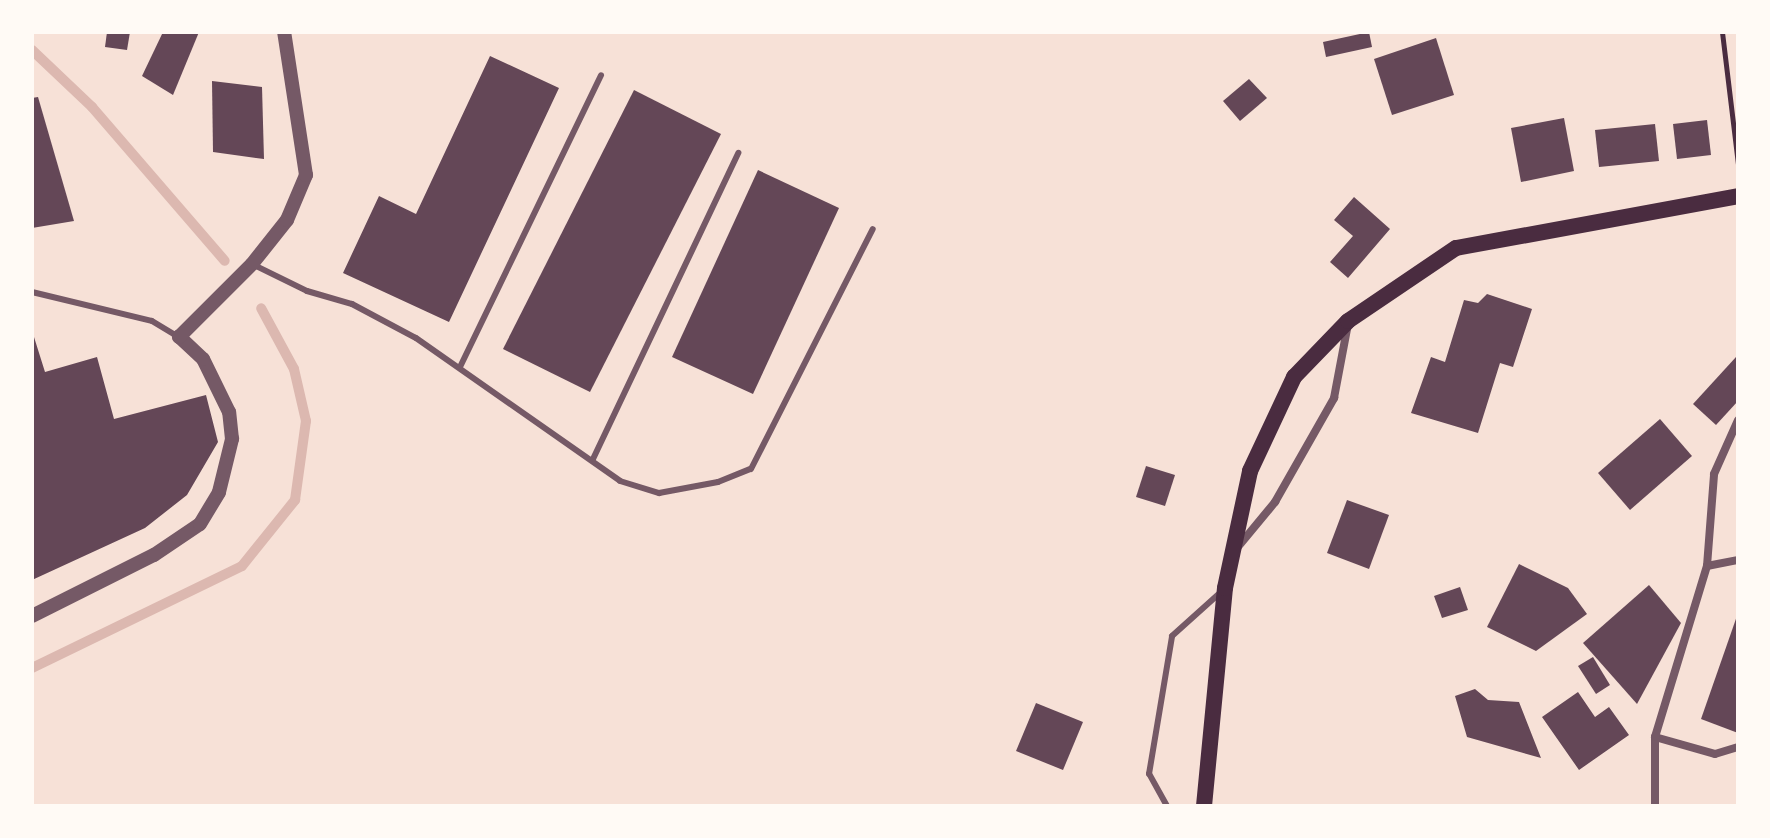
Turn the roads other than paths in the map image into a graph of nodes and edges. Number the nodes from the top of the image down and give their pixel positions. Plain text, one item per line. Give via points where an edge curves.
1 (284, 32) edge
2 (601, 75) dead end
3 (738, 153) dead end
4 (1738, 196) edge
5 (873, 229) dead end
6 (252, 264) junction
7 (32, 292) edge
8 (1348, 321) junction
9 (179, 337) junction
10 (460, 367) junction
11 (1738, 420) edge
12 (593, 459) junction
13 (1232, 555) junction
14 (1738, 560) edge
15 (1707, 566) junction
16 (1225, 588) junction
17 (32, 616) edge
18 (1655, 737) junction
19 (1738, 747) edge
20 (1167, 806) edge
21 (1204, 806) edge
22 (1655, 806) edge

1 - 6 street via 306,175 287,220
2 - 10 lane
3 - 12 lane
4 - 8 main road via 1456,248
5 - 12 lane via 751,469 718,482 659,493 620,481
6 - 9 street
6 - 10 lane via 307,291 352,304
7 - 9 lane via 119,311
8 - 13 street via 1334,398 1275,502
8 - 13 main road via 1294,377 1250,471
9 - 17 street via 203,359 229,412 232,439 219,492 200,524 154,555
10 - 12 lane
11 - 15 street via 1714,474
13 - 16 main road
14 - 15 street
15 - 18 street
16 - 20 lane via 1172,636 1149,774
16 - 21 main road
18 - 19 street via 1715,754
18 - 22 street

